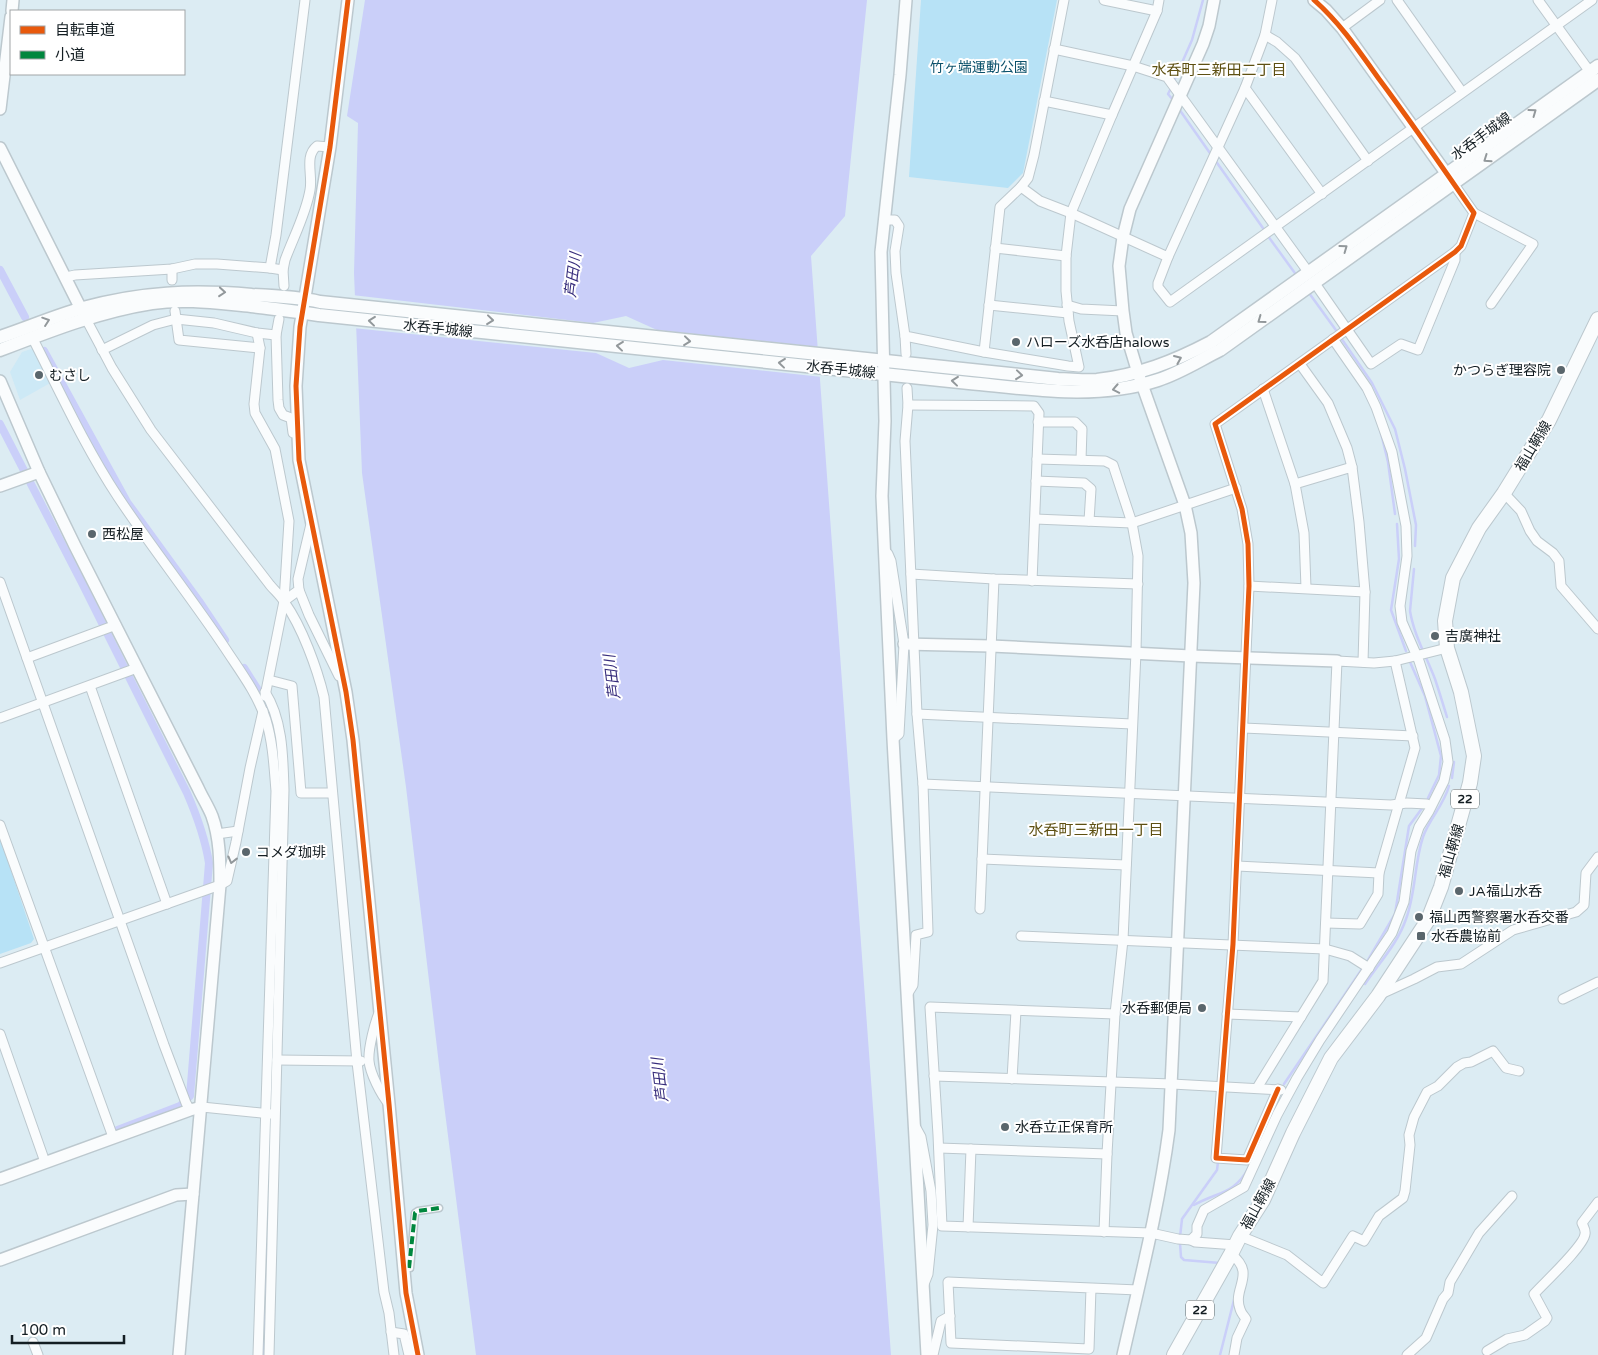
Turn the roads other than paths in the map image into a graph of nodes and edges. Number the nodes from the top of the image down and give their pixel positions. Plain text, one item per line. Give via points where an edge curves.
1 (305, 0) edge
2 (348, 0) edge
3 (906, 0) edge
4 (1064, 0) edge
5 (1104, 0) edge
6 (1160, 0) edge
7 (1214, 0) edge
8 (1272, 0) edge
9 (1314, 0) edge
10 (1380, 0) edge
11 (1397, 0) edge
12 (1538, 0) edge
13 (1592, 0) edge
14 (1157, 11) junction
15 (10, 25) edge
16 (1556, 26) junction
17 (1342, 28) junction
18 (1265, 35) junction
19 (1054, 49) junction
20 (1133, 66) junction
21 (1595, 73) edge
22 (1245, 88) junction
23 (1462, 92) junction
24 (1178, 94) junction
25 (1044, 101) junction
26 (0, 109) edge
27 (1112, 115) junction
28 (1414, 127) junction
29 (330, 147) junction
30 (0, 148) edge
31 (1214, 154) junction
32 (1368, 161) junction
33 (1450, 179) junction
34 (1021, 187) junction
35 (1322, 194) junction
36 (1071, 213) junction
37 (1474, 213) junction
38 (885, 220) junction
39 (1270, 231) junction
40 (1123, 237) junction
41 (995, 248) junction
42 (1455, 252) junction
43 (1066, 256) junction
44 (1168, 257) junction
45 (270, 268) junction
46 (172, 269) junction
47 (283, 270) junction
48 (66, 277) junction
49 (172, 280) dead end
50 (1305, 282) junction
51 (284, 286) dead end
52 (304, 299) junction
53 (1491, 304) dead end
54 (989, 305) junction
55 (319, 309) junction
56 (1067, 309) junction
57 (1122, 311) junction
58 (303, 312) junction
59 (83, 314) junction
60 (175, 315) junction
61 (279, 319) dead end
62 (1598, 319) edge
63 (1345, 330) junction
64 (257, 333) junction
65 (276, 335) junction
66 (905, 336) junction
67 (0, 337) edge
68 (32, 337) junction
69 (1334, 338) junction
70 (260, 348) junction
71 (0, 350) edge
72 (102, 350) junction
73 (984, 352) junction
74 (906, 354) dead end
75 (1300, 364) junction
76 (884, 368) junction
77 (1140, 379) junction
78 (0, 381) edge
79 (907, 388) dead end
80 (1263, 390) junction
81 (908, 405) junction
82 (1038, 422) junction
83 (1037, 459) junction
84 (299, 460) junction
85 (1082, 460) junction
86 (1352, 466) junction
87 (39, 472) junction
88 (1036, 481) junction
89 (1295, 484) junction
90 (0, 486) edge
91 (1236, 488) junction
92 (1504, 493) junction
93 (1185, 505) junction
94 (1035, 519) junction
95 (1089, 521) junction
96 (312, 522) junction
97 (1132, 522) junction
98 (883, 550) junction
99 (911, 574) junction
100 (994, 579) junction
101 (1032, 581) junction
102 (0, 582) edge
103 (1138, 584) junction
104 (1249, 586) junction
105 (1306, 588) junction
106 (299, 590) junction
107 (1365, 592) junction
108 (284, 601) junction
109 (116, 625) junction
110 (1598, 629) edge
111 (909, 644) junction
112 (991, 646) junction
113 (1447, 648) junction
114 (1136, 652) junction
115 (1422, 655) junction
116 (1191, 656) junction
117 (1245, 657) junction
118 (28, 658) junction
119 (1337, 661) junction
120 (1395, 661) junction
121 (1362, 662) junction
122 (137, 668) junction
123 (268, 680) junction
124 (90, 686) junction
125 (346, 692) junction
126 (265, 694) junction
127 (43, 702) junction
128 (263, 709) junction
129 (917, 714) junction
130 (0, 718) edge
131 (988, 718) junction
132 (1132, 724) junction
133 (1243, 728) junction
134 (1334, 732) junction
135 (1413, 736) junction
136 (893, 739) junction
137 (923, 784) junction
138 (985, 787) junction
139 (332, 793) junction
140 (1129, 793) junction
141 (1184, 795) junction
142 (1240, 797) junction
143 (1331, 802) junction
144 (1399, 804) junction
145 (1427, 804) dead end
146 (0, 825) edge
147 (238, 831) junction
148 (217, 834) junction
149 (1598, 857) edge
150 (982, 859) junction
151 (1126, 865) junction
152 (1237, 866) junction
153 (1328, 871) junction
154 (1380, 873) junction
155 (220, 885) junction
156 (167, 904) junction
157 (980, 909) dead end
158 (120, 921) junction
159 (1326, 923) junction
160 (1021, 936) dead end
161 (1123, 940) junction
162 (1178, 942) junction
163 (1233, 944) junction
164 (44, 946) junction
165 (1325, 949) junction
166 (0, 963) edge
167 (1369, 968) junction
168 (1598, 982) edge
169 (908, 993) junction
170 (1378, 996) junction
171 (1563, 999) dead end
172 (1016, 1010) junction
173 (380, 1011) junction
174 (1115, 1014) junction
175 (1227, 1014) junction
176 (1301, 1017) junction
177 (0, 1034) edge
178 (277, 1060) junction
179 (369, 1061) junction
180 (357, 1062) junction
181 (1519, 1071) dead end
182 (934, 1076) junction
183 (1297, 1078) junction
184 (1012, 1079) junction
185 (1112, 1082) junction
186 (1172, 1084) junction
187 (1221, 1087) junction
188 (1257, 1088) junction
189 (1281, 1090) junction
190 (389, 1104) junction
191 (196, 1108) junction
192 (271, 1114) junction
193 (1277, 1115) junction
194 (915, 1126) junction
195 (113, 1137) junction
196 (939, 1148) junction
197 (971, 1149) junction
198 (1107, 1154) junction
199 (45, 1162) junction
200 (0, 1179) edge
201 (193, 1194) junction
202 (1512, 1196) dead end
203 (1598, 1202) edge
204 (439, 1208) dead end
205 (937, 1225) junction
206 (968, 1227) junction
207 (1104, 1232) junction
208 (1151, 1233) junction
209 (1191, 1240) junction
210 (1232, 1252) junction
211 (0, 1260) edge
212 (404, 1268) junction
213 (923, 1284) junction
214 (1091, 1288) junction
215 (1138, 1290) junction
216 (950, 1316) junction
217 (391, 1332) junction
218 (33, 1342) dead end
219 (1486, 1351) dead end
220 (38, 1355) edge
221 (179, 1355) edge
222 (258, 1355) edge
223 (268, 1355) edge
224 (394, 1355) edge
225 (409, 1355) edge
226 (418, 1355) edge
227 (927, 1355) edge
228 (934, 1355) edge
229 (1122, 1355) edge
230 (1174, 1355) edge
231 (1234, 1355) edge
232 (1407, 1355) edge

1 - 45 street
2 - 29 street
3 - 38 street
4 - 19 street
5 - 14 street
6 - 14 street
7 - 24 street via 1203,44
8 - 18 street
9 - 17 street
10 - 17 street
11 - 23 street
12 - 16 street
13 - 16 street
14 - 20 street
15 - 26 street
16 - 21 street
16 - 23 street
17 - 28 street
18 - 22 street
18 - 32 street via 1295,58
19 - 20 street
19 - 25 street
20 - 24 street via 1167,77
20 - 27 street
21 - 33 main road, 水呑手城線
22 - 31 street
22 - 35 street
23 - 28 street
24 - 31 street
24 - 40 street via 1136,193
25 - 27 street
25 - 34 street via 1028,178
27 - 36 street
28 - 32 street
28 - 33 street
29 - 47 street via 317,146 309,156 310,190
29 - 52 street
30 - 48 street
31 - 39 street
31 - 44 street
32 - 35 street
33 - 37 street
33 - 50 main road, 水呑手城線
34 - 36 street via 1040,201
34 - 41 street via 1000,207
35 - 39 street
36 - 40 street
36 - 43 street
37 - 42 street via 1461,246
37 - 53 street via 1533,244
38 - 66 street via 894,220 899,226 896,273
38 - 76 street via 881,252
39 - 44 street via 1170,302 1158,287
39 - 50 street
40 - 44 street
40 - 57 street via 1119,266
41 - 43 street
41 - 54 street
42 - 63 street
42 - 63 street via 1455,260 1418,350 1401,344 1371,364
43 - 56 street
45 - 46 street via 195,264
45 - 47 street
46 - 48 street
46 - 49 street
47 - 51 street
48 - 59 street
50 - 63 street
50 - 77 main road, 水呑手城線 via 1211,342
52 - 55 main road, 水呑手城線
52 - 58 street
59 -> 52 main road, 水呑手城線 via 107,302 152,294 212,291
54 - 56 street
54 - 73 street
55 - 58 main road, 水呑手城線
55 - 76 main road, 水呑手城線
56 - 57 street
56 - 73 street via 1079,367
57 - 77 street
58 - 59 main road, 水呑手城線 via 183,301
58 - 84 street via 297,359
67 -> 59 main road, 水呑手城線
59 - 68 main road, 水呑手城線
59 - 72 street
60 - 64 street
60 - 70 street via 180,340
60 - 72 street
61 - 65 street
62 - 92 main road, 福山鞆線 / 22 via 1548,420
63 - 69 street
64 - 65 street
64 - 70 street
65 - 84 street via 279,408 283,415 291,418
66 - 73 street
66 - 74 street
68 - 71 main road, 水呑手城線
68 - 128 street via 118,496 207,620
69 - 75 street
69 - 115 street via 1367,388 1392,452 1406,534 1407,556 1400,606 1402,622
70 - 108 street via 255,412 275,449 289,521
72 - 108 street via 151,430
75 - 80 street
75 - 86 street via 1328,403
76 - 77 main road, 水呑手城線 via 1058,379
76 - 98 street
77 - 93 street
78 - 87 street
79 - 81 street
80 - 89 street
80 - 91 street via 1215,424
81 - 82 street via 1034,406 1039,413
81 - 99 street via 905,441
82 - 83 street
82 - 85 street via 1076,422 1082,428
83 - 85 street
83 - 88 street
84 - 96 street
85 - 97 street via 1106,462 1113,466
86 - 89 street
86 - 107 street
87 - 90 street
87 - 109 street
88 - 94 street
88 - 95 street via 1084,483 1091,489
89 - 105 street via 1304,533
91 - 93 street
91 - 104 street via 1248,544
92 - 110 street via 1521,511 1537,541 1559,561 1561,586
92 - 113 main road, 福山鞆線 / 22 via 1479,528 1453,578 1445,621
93 - 97 street
93 - 116 street via 1191,533 1194,583
94 - 95 street
94 - 101 street
95 - 97 street
96 - 106 street via 298,579
96 - 125 street
97 - 103 street via 1138,556
98 - 111 street via 891,560
98 - 136 street
99 - 100 street
99 - 111 street
100 - 101 street
100 - 112 street
101 - 103 street
102 - 118 street
103 - 114 street
104 - 105 street
104 - 117 street
105 - 107 street
106 - 108 street
106 - 125 street
107 - 121 street
108 - 123 street
108 - 139 street via 320,680
109 - 118 street
109 - 122 street
111 - 112 street
111 - 129 street
111 - 136 street via 899,734
112 - 114 street
112 - 131 street
113 - 115 street
113 - 170 main road, 福山鞆線 / 22 via 1461,692 1474,756 1470,783 1441,887 1428,920
114 - 116 street
114 - 132 street
115 - 120 street
115 - 167 street via 1448,762 1444,781 1419,827 1411,851 1399,918
116 - 117 street
116 - 141 street
117 - 119 street
117 - 133 street
118 - 127 street
119 - 121 street
119 - 134 street
120 - 121 street
120 - 135 street
122 - 124 street
122 - 148 street via 212,816
123 - 126 street
123 - 139 street via 292,686 301,793
124 - 127 street
124 - 156 street
125 - 173 street
126 - 128 street
126 - 178 street via 271,700 283,754
127 - 130 street
127 - 158 street
128 - 147 street
128 - 192 street via 272,744 276,791
129 - 131 street
129 - 137 street
131 - 132 street
131 - 138 street
132 - 140 street
133 - 134 street
133 - 142 street
134 - 135 street
134 - 143 street
135 - 144 street via 1416,748
136 - 169 street
137 - 138 street
137 - 169 street via 928,932 916,935 913,985
138 - 140 street
138 - 150 street
139 - 180 street
140 - 141 street
140 - 151 street
141 - 142 street
141 - 162 street
142 - 143 street
142 - 152 street
143 - 144 street
143 - 153 street
144 - 145 street
144 - 154 street
146 - 164 street
147 - 148 street
147 -> 155 street via 227,880
148 - 155 street
149 - 170 street via 1586,873 1581,909 1513,930 1461,964 1437,966
150 - 151 street
150 - 157 street
151 - 161 street
152 - 153 street
152 - 163 street
153 - 154 street
153 - 159 street
154 - 159 street via 1378,894 1360,924
155 - 156 street
155 - 191 street
156 - 158 street
158 - 164 street
158 - 191 street via 186,1103
159 - 165 street
160 - 161 street
161 - 162 street
161 - 174 street
162 - 163 street
162 - 186 street
163 - 165 street
163 - 175 street
164 - 166 street
164 - 195 street
165 - 167 street via 1350,956
165 - 176 street via 1323,981
167 - 183 street
168 - 171 street
169 - 194 street
170 - 210 main road, 福山鞆線 / 22 via 1331,1058 1263,1200
172 - 174 street
172 - 182 street via 930,1007
172 - 184 street
173 - 179 street
173 - 190 street
174 - 185 street
175 - 176 street
175 - 187 street
176 - 188 street
177 - 199 street
178 - 180 street
178 - 192 street
179 - 180 street
179 - 190 street via 383,1098
180 - 217 street
181 - 210 street via 1506,1068 1493,1051 1464,1063 1427,1092 1409,1135 1403,1198 1379,1216 1364,1241 1353,1236 1323,1283 1287,1255
182 - 184 street
182 - 196 street
183 - 189 street
183 - 193 street
184 - 185 street
185 - 186 street
185 - 198 street
186 - 187 street
186 - 208 street via 1164,1167
187 - 188 street
187 - 189 street via 1216,1158 1247,1160
188 - 189 street
189 - 193 street
190 - 212 street
191 - 192 street
191 - 195 street
191 - 201 street
192 - 222 street
192 - 223 street
193 - 209 street via 1244,1187 1204,1210 1196,1226 1197,1234
194 - 205 street via 921,1137
194 - 213 street
195 - 199 street
196 - 197 street
196 - 205 street
197 - 198 street
197 - 206 street
198 - 207 street
199 - 200 street
201 - 211 street via 176,1196
201 - 221 street
202 - 232 street via 1479,1232 1450,1282 1426,1338
203 - 219 street via 1582,1223 1585,1236 1534,1294 1547,1318 1545,1322 1525,1335 1507,1339
204 - 212 street via 415,1213 410,1268
205 - 206 street
205 - 213 street via 928,1274
206 - 207 street
207 - 208 street
208 - 209 street
208 - 215 street
209 - 210 street
210 - 230 main road, 福山鞆線 / 22
210 - 231 street via 1244,1275 1239,1308 1246,1320 1237,1338
212 - 226 street
213 - 227 street
214 - 215 street
214 - 216 street via 948,1282
214 - 216 street via 1088,1349 951,1343
215 - 229 street
216 - 228 street via 941,1321
217 - 224 street
217 - 225 street via 404,1334
218 - 220 street

